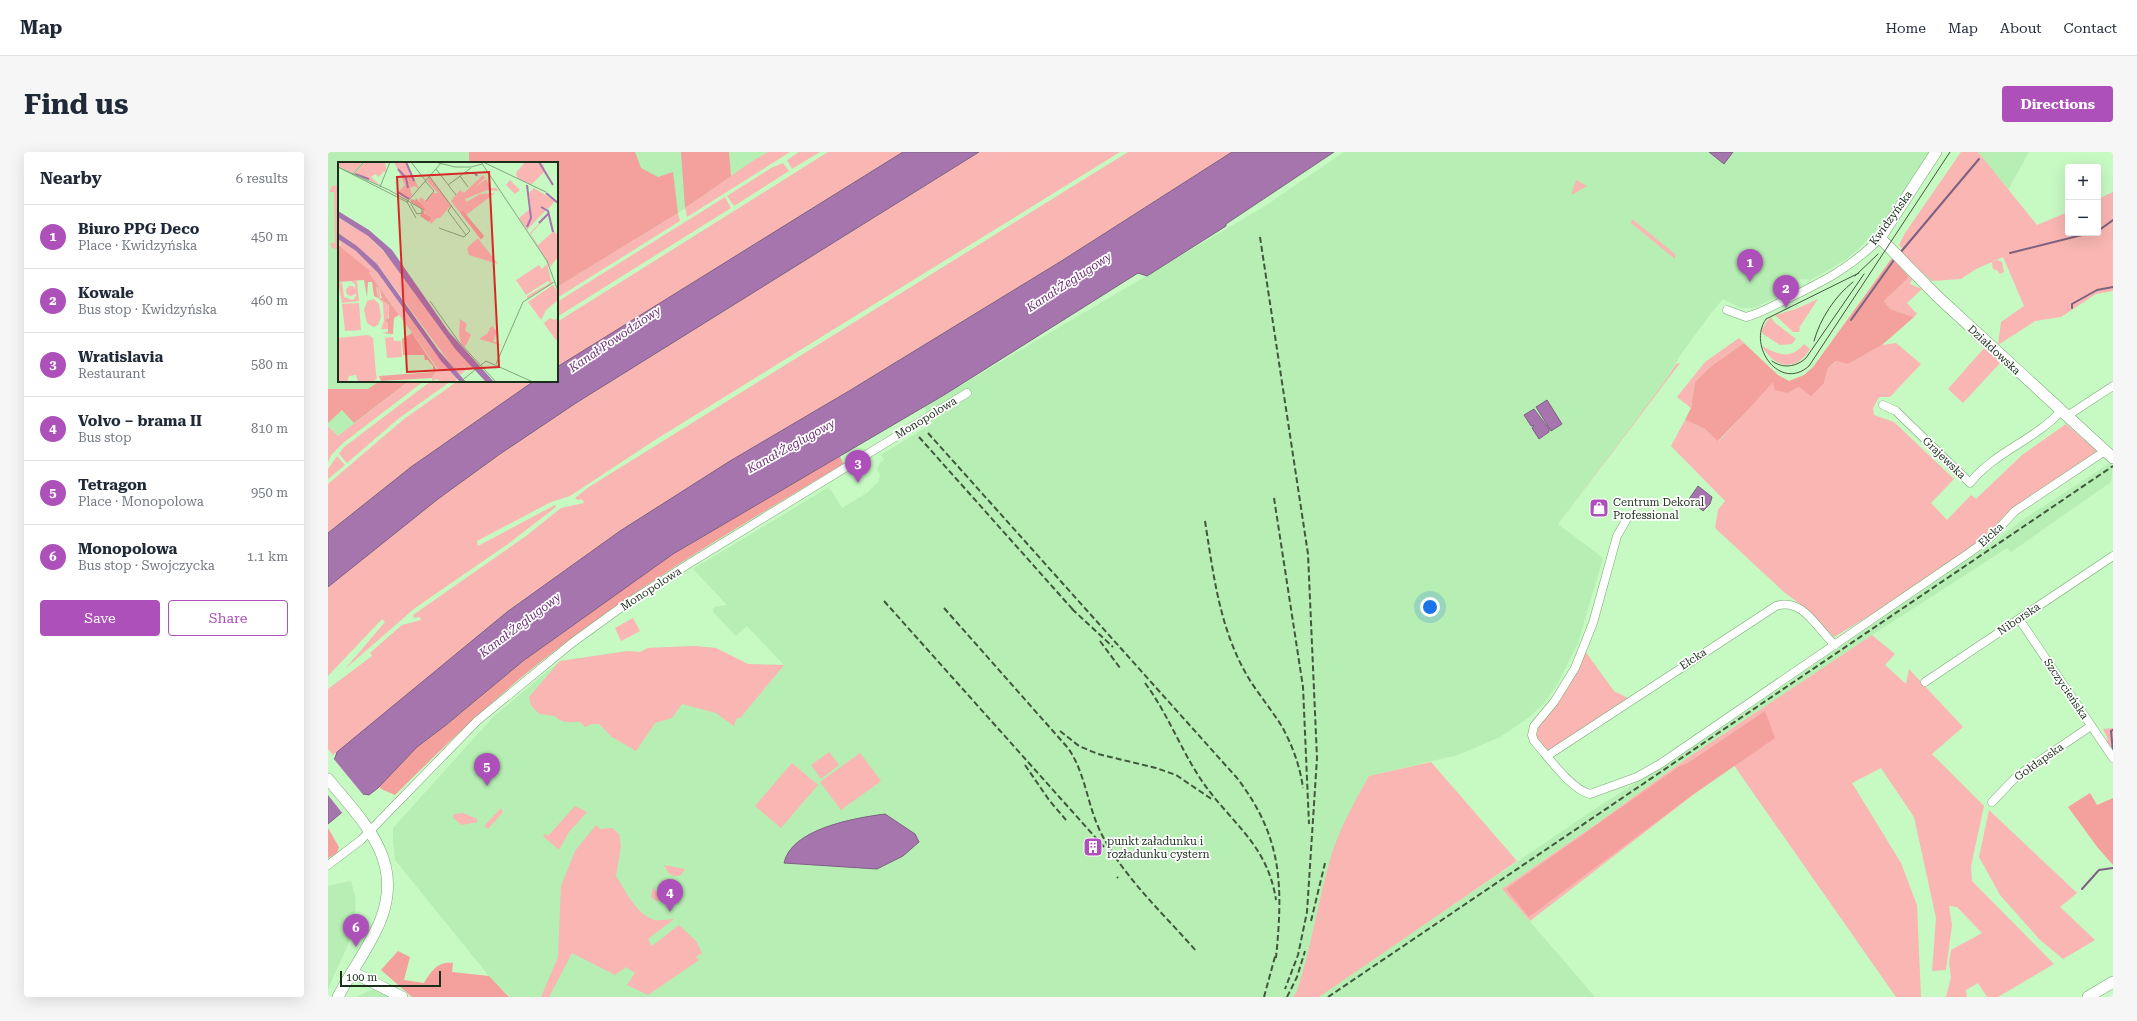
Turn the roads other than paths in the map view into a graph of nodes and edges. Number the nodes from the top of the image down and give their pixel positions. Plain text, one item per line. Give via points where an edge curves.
1 (1936, 152) edge
2 (1880, 238) junction
3 (1727, 310) dead end
4 (2113, 386) edge
5 (967, 393) dead end
6 (1883, 405) dead end
7 (2064, 413) junction
8 (2109, 454) edge
9 (1628, 517) dead end
10 (2113, 556) edge
11 (2019, 619) junction
12 (1835, 645) junction
13 (1925, 682) dead end
14 (2091, 726) junction
15 (1547, 756) junction
16 (2113, 758) edge
17 (328, 779) edge
18 (1992, 802) dead end
19 (370, 830) junction
20 (328, 865) edge
21 (352, 972) junction
22 (2113, 982) edge
23 (338, 997) edge
24 (402, 997) edge
25 (2088, 997) edge

1 - 2 street, Kwidzyńska
2 - 3 street, Kwidzyńska via 1845,269 1770,307 1746,317
2 - 7 street, Działdowska via 1938,297
4 - 7 street
5 - 19 street, Monopolowa via 696,559 623,606 572,643 477,721
6 - 7 street, Grajewska via 1896,411 1970,483 1988,466
7 - 8 street, Działdowska
8 - 12 street, Ełcka via 2015,511 1991,537
9 - 15 street, Ełcka via 1617,536 1592,623 1575,668 1554,702 1534,726 1532,738
10 - 11 street, Niborska
11 - 13 street, Niborska
11 - 14 street, Szczycieńska
12 - 15 street, Ełcka via 1637,777 1590,794 1574,786
12 - 15 street, Ełcka via 1802,609 1789,604 1776,606
14 - 16 street, Szczycieńska
14 - 18 street, Gołdapska via 2018,776
17 - 19 street
19 - 20 street, Monopolowa via 352,848
19 - 21 street via 384,860 388,880 387,894 380,919
21 - 23 street
21 - 24 street
22 - 25 street

